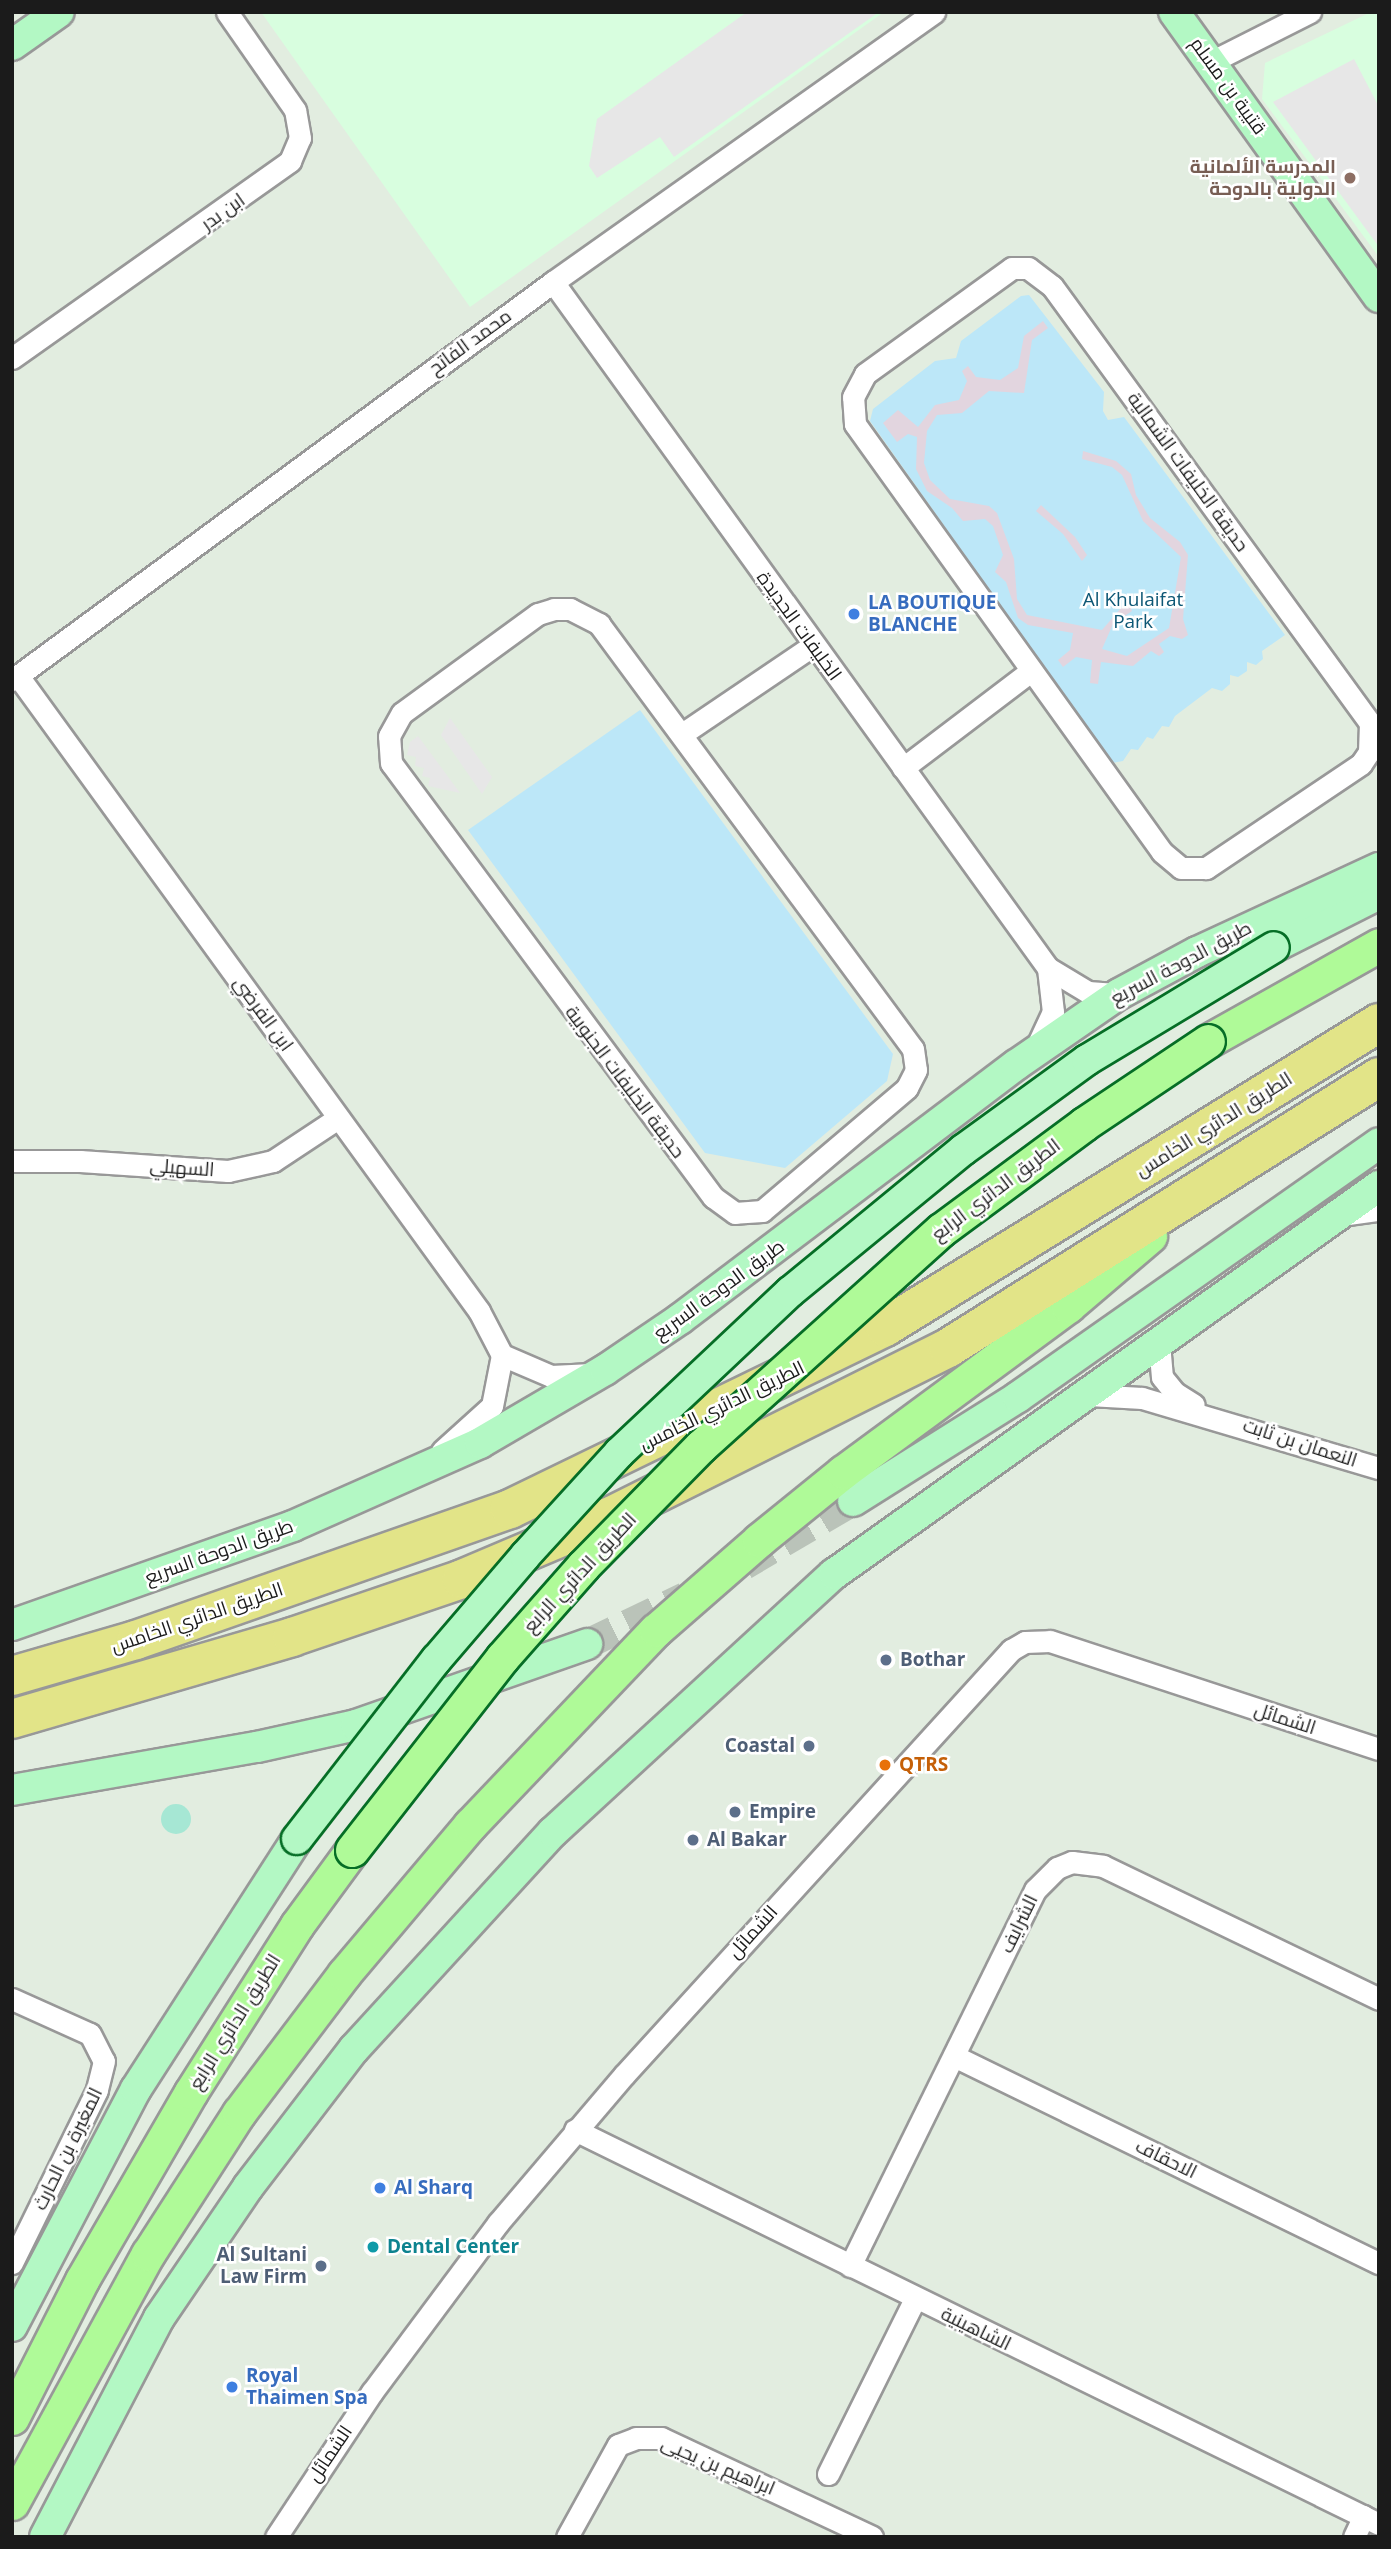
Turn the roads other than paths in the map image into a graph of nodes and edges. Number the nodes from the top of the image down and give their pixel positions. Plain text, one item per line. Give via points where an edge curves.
1 (59, 12) edge
2 (227, 12) edge
3 (934, 12) edge
4 (1174, 12) edge
5 (1310, 12) edge
6 (12, 45) edge
7 (1210, 62) junction
8 (553, 282) junction
9 (1379, 297) edge
10 (12, 358) edge
11 (812, 646) junction
12 (1031, 671) junction
13 (15, 678) edge
14 (682, 734) junction
15 (902, 768) junction
16 (1379, 868) edge
17 (1379, 894) edge
18 (1379, 945) edge
19 (1048, 968) junction
20 (1119, 994) junction
21 (1379, 1023) edge
22 (1033, 1053) junction
23 (1379, 1077) edge
24 (338, 1118) junction
25 (1379, 1143) edge
26 (12, 1161) edge
27 (1216, 1180) junction
28 (1379, 1186) edge
29 (1379, 1210) edge
30 (1342, 1215) junction
31 (1159, 1343) junction
32 (502, 1354) junction
33 (604, 1370) junction
34 (1089, 1395) junction
35 (1221, 1418) junction
36 (1379, 1468) edge
37 (403, 1480) junction
38 (853, 1501) tunnel mouth
39 (12, 1625) edge
40 (587, 1644) tunnel mouth
41 (12, 1676) edge
42 (12, 1719) edge
43 (1379, 1749) edge
44 (12, 1790) edge
45 (12, 1999) edge
46 (1379, 1999) edge
47 (954, 2056) junction
48 (575, 2130) junction
49 (12, 2263) edge
50 (1379, 2263) edge
51 (850, 2266) junction
52 (915, 2299) junction
53 (12, 2326) edge
54 (12, 2418) edge
55 (828, 2474) dead end
56 (12, 2504) edge
57 (1372, 2520) edge
58 (831, 2528) edge
59 (45, 2537) edge
60 (276, 2537) edge
61 (567, 2537) edge
62 (872, 2537) edge
63 (1354, 2537) edge

1 - 6 main road
2 - 10 street, ابن بدر via 295,110 300,138 290,161
3 - 8 street, محمد الفاتح
4 - 7 main road, قتيبة بن مسلم
5 - 7 street
7 - 9 main road, قتيبة بن مسلم
8 - 11 street, الخليفات الجديدة
8 - 13 street, محمد الفاتح
11 - 14 street
11 - 15 street, الخليفات الجديدة
12 - 12 street, حديقة الخليفات الشمالية via 1162,852 1181,868 1194,871 1217,862 1349,774 1369,752 1372,737 1363,710 1052,286 1028,268 1012,268 865,374 857,384 852,411 862,436
12 - 15 street
13 - 24 street, ابن الفرضي
14 - 14 street, حديقة الخليفات الجنوبية via 600,624 570,609 554,609 538,614 402,713 389,736 388,750 391,763 441,836 679,1154 722,1207 749,1214 773,1202 907,1088 916,1060 908,1041
15 - 19 street, الخليفات الجديدة
16 - 20 main road, طريق الدوحة السريع via 1221,940
17 - 53 main road, bridge via 1274,947 1087,1060 962,1150 790,1292 619,1453 524,1556 297,1839 136,2089
18 - 54 main road, الطريق الدائري الرابع, bridge via 1208,1041 1084,1124 941,1230 701,1446 583,1566 502,1658 297,1925 191,2092 82,2280
19 - 20 street, الخليفات الجديدة via 1081,989
19 - 22 street, الخليفات الجديدة via 1053,1012
20 - 22 main road, طريق الدوحة السريع
21 - 41 highway, الطريق الدائري الخامس via 885,1327 510,1509 136,1640
22 - 33 main road, طريق الدوحة السريع via 791,1238
23 - 27 highway
24 - 26 street, السهيلي via 273,1161 228,1171
24 - 32 street, ابن الفرضي via 478,1311
25 - 38 main road via 1018,1397
27 - 42 highway via 948,1348 609,1517 462,1579 305,1632
27 - 56 main road via 1069,1306 843,1472 760,1540 656,1630 470,1825 344,1973 232,2124 114,2313
28 - 30 main road
29 - 30 street
30 - 31 main road
31 - 34 main road
31 - 35 street, النعمان بن ثابت via 1160,1369 1168,1386
32 - 33 street via 551,1376
32 - 37 street via 492,1406 475,1426
33 - 37 main road, طريق الدوحة السريع via 480,1443
34 - 35 street, النعمان بن ثابت via 1142,1398
34 - 59 main road via 834,1574 553,1832 393,2005 282,2140 159,2318
35 - 36 street, النعمان بن ثابت
37 - 39 main road, طريق الدوحة السريع via 293,1526
40 - 44 main road via 356,1725
43 - 48 street, الشمائل via 1050,1641 1026,1642 993,1664
45 - 49 street, المغيرة بن الحارث via 90,2035 104,2061 97,2090
46 - 47 street, الشرايف via 1103,1866 1072,1862 1058,1868 1035,1890
47 - 50 street, الاحقاف
47 - 51 street, الشرايف
48 - 51 street, الشاهينية
48 - 60 street, الشمائل via 438,2301
51 - 52 street, الشاهينية
52 - 55 street
52 - 57 street, الشاهينية
57 - 63 street
58 - 61 street, ابراهيم بن يحيى via 688,2448 660,2438 636,2438 618,2445 608,2457
58 - 62 street, ابراهيم بن يحيى

